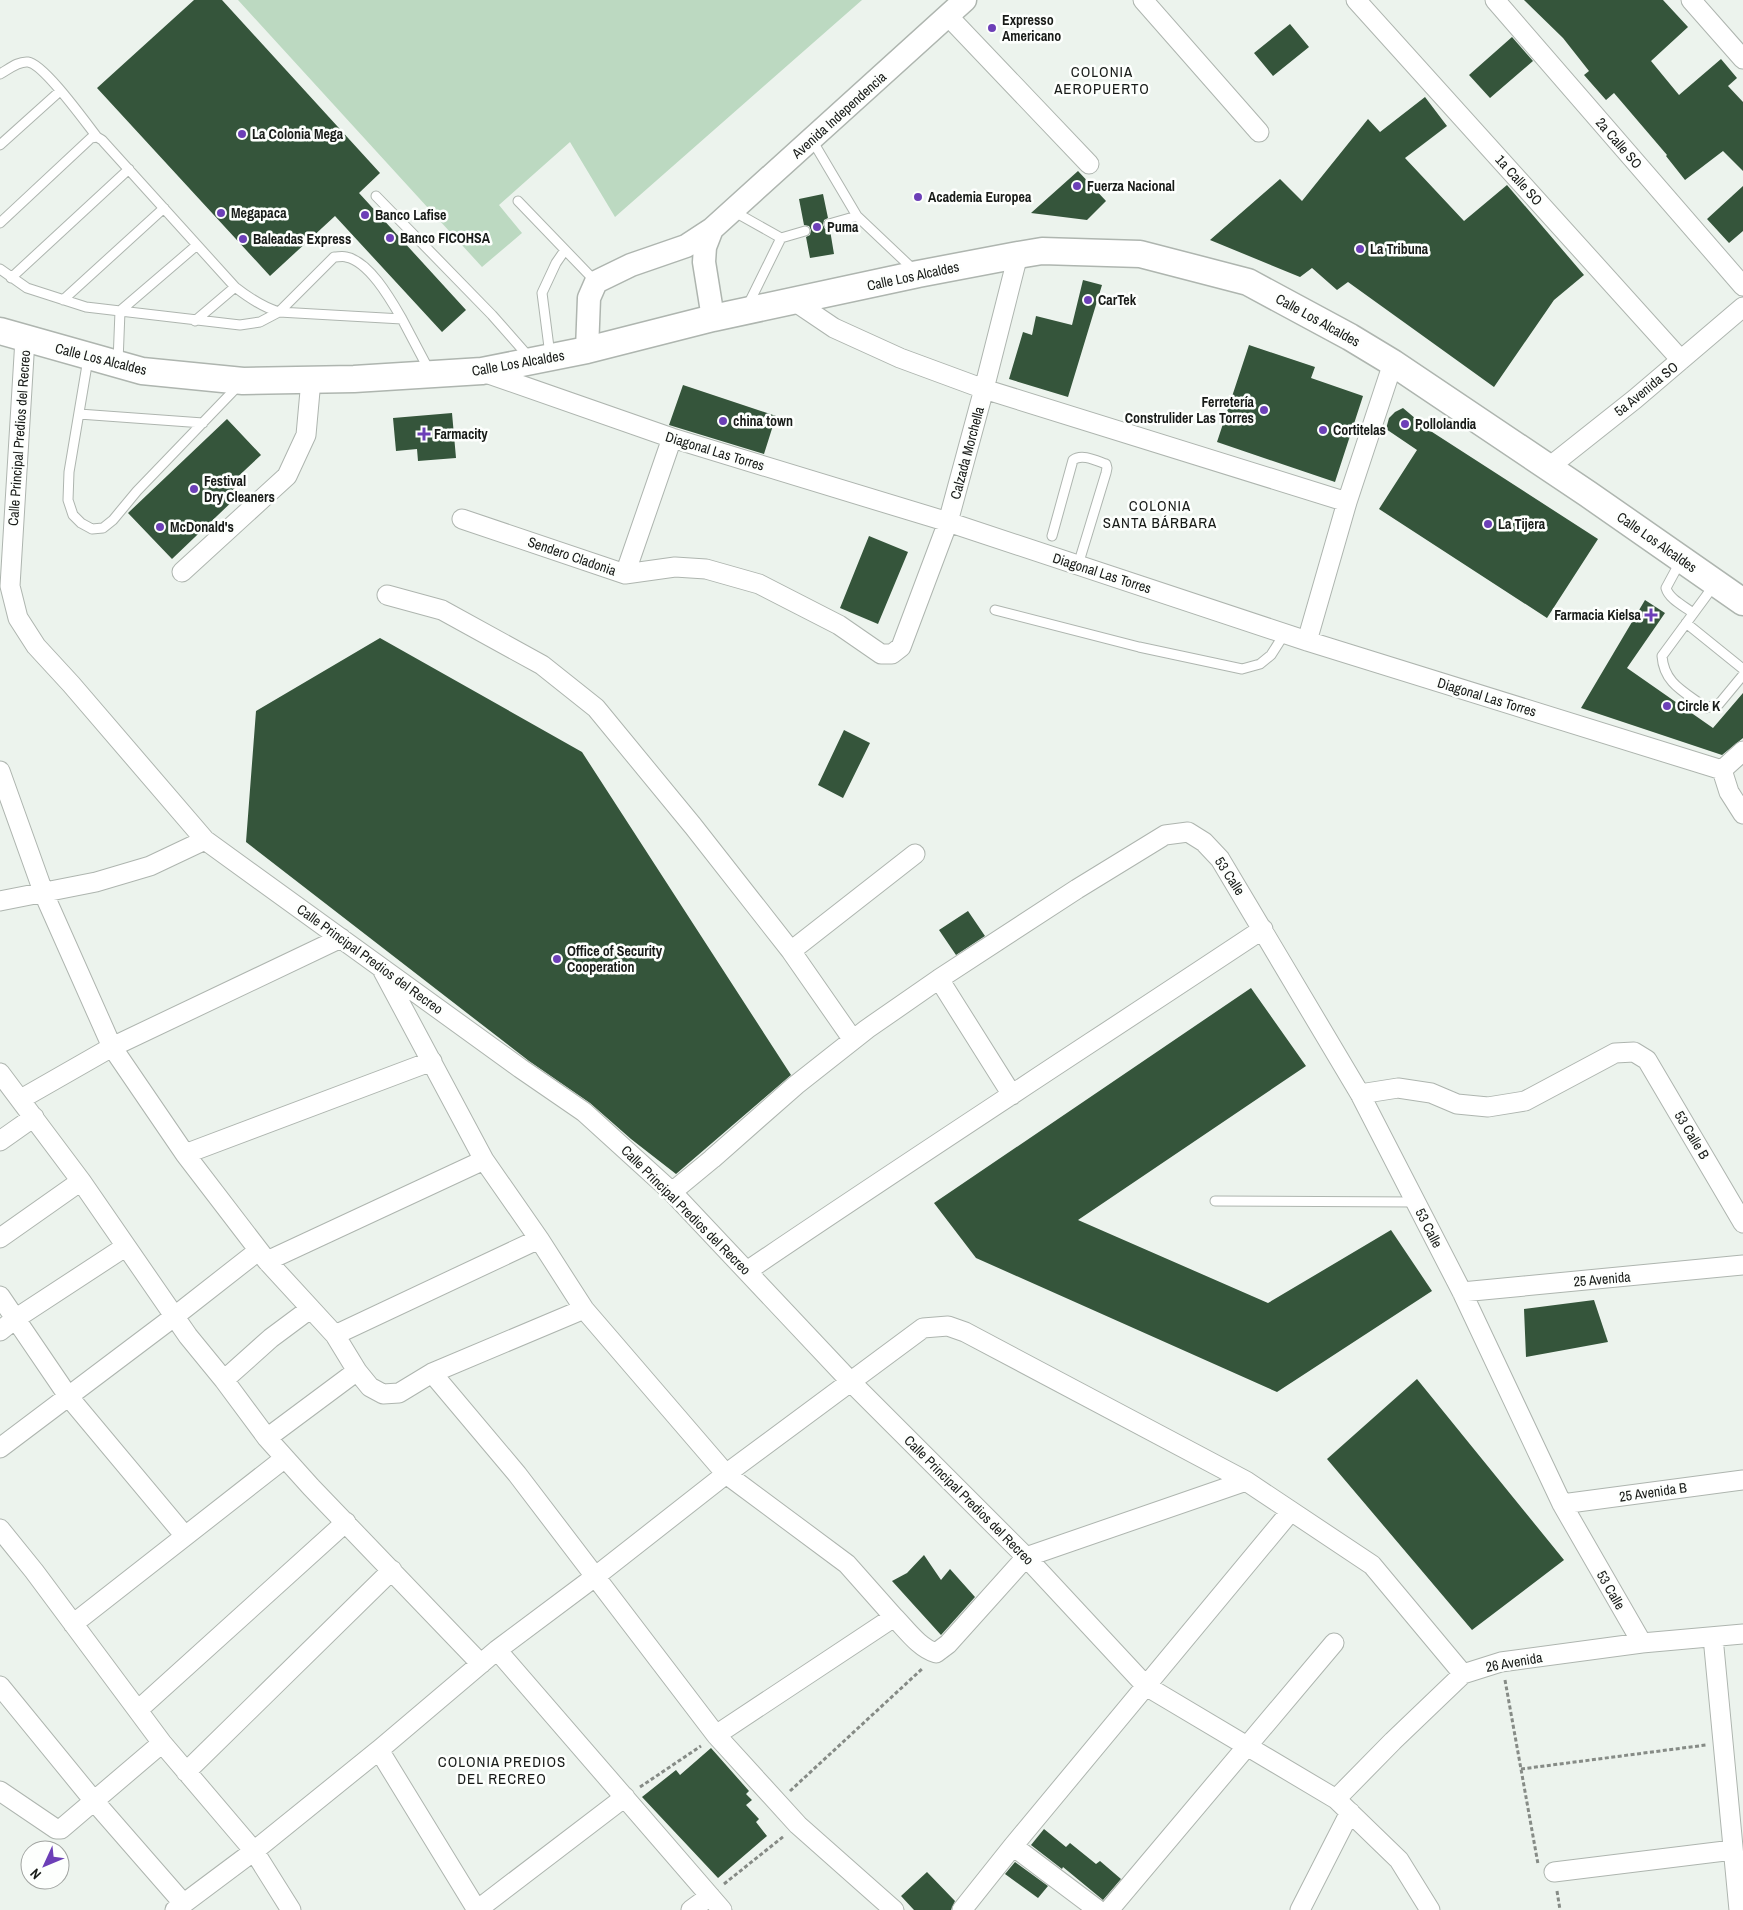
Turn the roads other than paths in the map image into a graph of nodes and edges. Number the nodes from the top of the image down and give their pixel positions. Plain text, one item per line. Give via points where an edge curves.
1 (965, 0) edge
2 (1143, 0) edge
3 (1356, 0) edge
4 (1495, 0) edge
5 (1691, 0) edge
6 (948, 16) junction
7 (1743, 59) edge
8 (0, 74) edge
9 (60, 91) junction
10 (1259, 132) dead end
11 (97, 137) junction
12 (812, 139) junction
13 (0, 145) edge
14 (1089, 164) dead end
15 (129, 169) junction
16 (376, 196) dead end
17 (518, 201) dead end
18 (164, 208) junction
19 (732, 211) junction
20 (857, 216) junction
21 (0, 223) edge
22 (829, 224) dead end
23 (712, 229) junction
24 (805, 231) dead end
25 (781, 238) junction
26 (197, 246) junction
27 (565, 250) junction
28 (1018, 255) junction
29 (0, 269) edge
30 (918, 274) junction
31 (11, 278) junction
32 (596, 282) junction
33 (1743, 286) edge
34 (235, 287) junction
35 (63, 300) junction
36 (794, 301) junction
37 (1743, 308) edge
38 (120, 311) junction
39 (279, 312) junction
40 (746, 312) junction
41 (713, 318) junction
42 (402, 319) junction
43 (195, 321) junction
44 (0, 331) edge
45 (25, 339) junction
46 (587, 350) junction
47 (88, 356) junction
48 (541, 360) junction
49 (1681, 360) junction
50 (1392, 363) junction
51 (118, 365) junction
52 (482, 371) junction
53 (432, 375) junction
54 (311, 380) junction
55 (243, 381) junction
56 (984, 389) junction
57 (78, 414) junction
58 (203, 423) junction
59 (672, 438) junction
60 (1548, 468) junction
61 (1347, 502) junction
62 (462, 519) dead end
63 (948, 522) junction
64 (1052, 536) dead end
65 (1682, 559) junction
66 (1078, 565) junction
67 (182, 572) dead end
68 (625, 574) junction
69 (1716, 583) junction
70 (387, 595) dead end
71 (1743, 602) edge
72 (996, 610) dead end
73 (1693, 613) junction
74 (1686, 623) junction
75 (1285, 633) junction
76 (1307, 641) junction
77 (901, 647) joint
78 (1743, 669) edge
79 (1743, 675) edge
80 (1743, 751) edge
81 (1722, 770) junction
82 (0, 771) edge
83 (1743, 814) edge
84 (205, 840) junction
85 (915, 854) dead end
86 (44, 894) junction
87 (0, 901) edge
88 (1264, 929) junction
89 (341, 938) junction
90 (791, 951) junction
91 (380, 966) junction
92 (939, 979) junction
93 (853, 1040) junction
94 (112, 1048) junction
95 (432, 1061) junction
96 (0, 1072) edge
97 (1360, 1094) junction
98 (1012, 1095) junction
99 (21, 1099) junction
100 (34, 1117) junction
101 (0, 1141) edge
102 (185, 1154) junction
103 (484, 1160) junction
104 (81, 1181) junction
105 (672, 1192) junction
106 (1215, 1201) dead end
107 (1416, 1202) junction
108 (1743, 1223) edge
109 (0, 1238) edge
110 (539, 1239) junction
111 (125, 1247) junction
112 (262, 1256) junction
113 (1743, 1265) edge
114 (747, 1270) junction
115 (1462, 1292) junction
116 (0, 1296) edge
117 (310, 1309) junction
118 (584, 1309) junction
119 (175, 1316) junction
120 (15, 1319) junction
121 (0, 1331) edge
122 (334, 1335) junction
123 (357, 1371) junction
124 (432, 1373) junction
125 (224, 1380) junction
126 (851, 1382) junction
127 (68, 1396) junction
128 (267, 1438) junction
129 (0, 1448) edge
130 (285, 1458) junction
131 (726, 1474) junction
132 (1743, 1480) edge
133 (1246, 1481) junction
134 (1562, 1504) junction
135 (1291, 1511) junction
136 (346, 1522) junction
137 (0, 1529) edge
138 (185, 1536) junction
139 (1026, 1557) junction
140 (392, 1570) junction
141 (596, 1576) junction
142 (894, 1617) junction
143 (73, 1624) junction
144 (1743, 1634) edge
145 (1713, 1637) junction
146 (1334, 1643) dead end
147 (1642, 1643) junction
148 (497, 1650) junction
149 (481, 1664) junction
150 (1463, 1674) junction
151 (0, 1686) edge
152 (1146, 1686) junction
153 (138, 1710) junction
154 (716, 1736) junction
155 (162, 1743) junction
156 (1246, 1746) junction
157 (379, 1750) junction
158 (186, 1772) junction
159 (0, 1791) edge
160 (624, 1797) junction
161 (1336, 1799) junction
162 (94, 1801) junction
163 (1350, 1812) junction
164 (1013, 1846) junction
165 (1733, 1850) junction
166 (254, 1851) junction
167 (1554, 1872) road end
168 (710, 1896) junction
169 (179, 1906) edge
170 (291, 1910) edge
171 (477, 1910) edge
172 (691, 1910) edge
173 (722, 1910) edge
174 (894, 1910) edge
175 (962, 1910) edge
176 (1098, 1910) edge
177 (1109, 1910) edge
178 (1300, 1910) edge
179 (1430, 1910) edge
180 (1739, 1910) edge

1 - 6 street, Avenida Independencia
2 - 10 street
3 - 49 street, 1a Calle SO
4 - 33 street, 2a Calle SO
5 - 7 street
6 - 12 street, Avenida Independencia
6 - 14 street
8 - 9 lane via 21,62 32,62
9 - 11 lane
9 - 13 lane
11 - 15 lane
11 - 21 lane via 91,138
12 - 19 street, Avenida Independencia
12 - 20 lane
15 - 18 lane
15 - 31 lane
16 - 48 lane via 492,316
17 - 27 lane
18 - 26 lane
18 - 35 lane
19 - 23 street, Avenida Independencia
19 - 25 lane
20 - 22 lane
20 - 30 lane
23 - 32 street, Avenida Independencia via 686,246 631,265
23 - 41 street via 704,262
24 - 25 lane
25 - 40 lane
26 - 34 lane
26 - 38 lane
27 - 32 lane
27 - 48 lane via 542,293
28 - 30 main road, Calle Los Alcaldes
28 - 50 main road, Calle Los Alcaldes via 1042,251 1140,254 1248,282
28 - 56 street, Calzada Morchella
29 - 31 lane
30 - 36 main road, Calle Los Alcaldes
31 - 35 lane via 27,288
32 - 46 street via 589,298
34 - 39 lane via 251,300
34 - 43 lane
35 - 38 lane via 86,307
36 - 40 main road, Calle Los Alcaldes
36 - 56 street via 834,328 900,358
37 - 49 street, 5a Avenida SO
38 - 43 lane
38 - 51 lane
39 - 42 lane
39 - 42 lane via 334,258 346,257 359,262 372,276
39 - 43 lane via 260,322 240,325
40 - 41 main road, Calle Los Alcaldes
41 - 46 main road, Calle Los Alcaldes
42 - 53 lane
44 - 45 main road, Calle Los Alcaldes
45 - 47 main road, Calle Los Alcaldes
45 - 84 street, Calle Principal Predios del Recreo via 10,586 18,618 36,646
46 - 48 main road, Calle Los Alcaldes
47 - 51 main road, Calle Los Alcaldes
47 - 57 lane
48 - 52 main road, Calle Los Alcaldes
49 - 60 street, 5a Avenida SO
50 - 60 main road, Calle Los Alcaldes
50 - 61 street
51 - 55 main road, Calle Los Alcaldes via 142,371
52 - 53 main road, Calle Los Alcaldes
52 - 59 street, Diagonal Las Torres
53 - 54 main road, Calle Los Alcaldes
54 - 55 main road, Calle Los Alcaldes
54 - 67 street via 306,435 287,476
55 - 58 lane
56 - 61 street
56 - 63 street, Calzada Morchella
57 - 58 lane
57 - 58 lane via 68,500 73,515 92,529 102,528 113,520
59 - 63 street, Diagonal Las Torres
59 - 68 street
60 - 65 main road, Calle Los Alcaldes
61 - 76 street
62 - 68 street, Sendero Cladonia
63 - 66 street, Diagonal Las Torres
63 - 77 street, Calzada Morchella
64 - 66 lane via 1073,460 1081,457 1106,464
65 - 69 main road, Calle Los Alcaldes
65 - 73 lane via 1666,588
66 - 75 street, Diagonal Las Torres
68 - 77 street, Sendero Cladonia via 675,567 706,569 759,584 839,625 881,654 892,654
69 - 71 main road, Calle Los Alcaldes
69 - 73 lane
70 - 90 street via 442,610 542,665 596,708
72 - 75 lane via 1139,647 1242,669 1260,664 1271,655
73 - 74 lane
74 - 78 lane
74 - 79 lane via 1662,656 1669,680 1706,708 1719,704
75 - 76 street, Diagonal Las Torres
76 - 81 street, Diagonal Las Torres
80 - 81 street
81 - 83 street via 1729,792
82 - 86 street
84 - 86 street via 150,866
84 - 89 street, Calle Principal Predios del Recreo
85 - 90 street
86 - 87 street
86 - 94 street
88 - 92 street, 53 Calle via 1220,859 1204,842 1188,832 1165,835
88 - 97 street, 53 Calle
88 - 98 street
89 - 91 street, Calle Principal Predios del Recreo
89 - 94 street
90 - 93 street
91 - 95 street
91 - 105 street, Calle Principal Predios del Recreo via 584,1112
92 - 93 street
92 - 98 street
93 - 105 street
94 - 99 street
94 - 102 street
95 - 102 street
95 - 103 street
96 - 99 street
97 - 107 street, 53 Calle
97 - 108 street, 53 Calle B via 1398,1088 1431,1093 1457,1104 1488,1107 1525,1101 1615,1053 1634,1052 1647,1060
98 - 114 street
99 - 100 street
100 - 101 street
100 - 104 street
102 - 112 street
103 - 110 street
103 - 112 street
104 - 109 street
104 - 111 street
105 - 114 street, Calle Principal Predios del Recreo
106 - 107 lane
107 - 115 street, 53 Calle
110 - 118 street
110 - 122 street
111 - 119 street
111 - 120 street
112 - 117 street
112 - 119 street
113 - 115 street, 25 Avenida
114 - 126 street, Calle Principal Predios del Recreo
115 - 134 street, 53 Calle
116 - 120 street
117 - 122 street
117 - 125 street
118 - 124 street
118 - 131 street
119 - 125 street
119 - 127 street
120 - 121 street
120 - 127 street
122 - 123 street
123 - 124 street via 370,1387 383,1394 398,1393
123 - 128 street
124 - 141 street via 517,1474
125 - 128 street
126 - 131 street
126 - 133 street via 923,1328 948,1326 965,1332
126 - 139 street, Calle Principal Predios del Recreo
127 - 129 street
127 - 138 street
128 - 130 street
130 - 136 street
130 - 138 street
131 - 141 street
131 - 142 street via 847,1564
132 - 134 street, 25 Avenida B
133 - 135 street
133 - 139 street
134 - 147 street, 53 Calle
135 - 150 street via 1372,1565
135 - 152 street
136 - 140 street
136 - 153 street
137 - 143 street
138 - 143 street
139 - 142 street via 948,1644 936,1653 920,1644
139 - 152 street, Calle Principal Predios del Recreo
140 - 149 street
140 - 158 street
141 - 148 street
141 - 154 street
142 - 154 street
143 - 153 street
144 - 145 street, 26 Avenida
145 - 147 street, 26 Avenida
145 - 165 street
146 - 156 street
147 - 150 street, 26 Avenida via 1502,1662
148 - 149 street
148 - 160 street
149 - 157 street
150 - 161 street, 26 Avenida
151 - 162 street
152 - 156 street, Calle Principal Predios del Recreo
152 - 164 street
153 - 155 street
154 - 174 street via 798,1825
155 - 158 street
155 - 162 street
156 - 161 street, Calle Principal Predios del Recreo
156 - 177 street
157 - 166 street
157 - 171 street
158 - 166 street
159 - 162 street via 56,1829
160 - 168 street
160 - 171 street
161 - 163 street, Calle Principal Predios del Recreo
162 - 169 street
163 - 178 street
163 - 179 street, Calle Principal Predios del Recreo via 1400,1860
164 - 175 street
164 - 176 street
165 - 167 street
165 - 180 street
166 - 169 street
166 - 170 street
168 - 172 street
168 - 173 street

